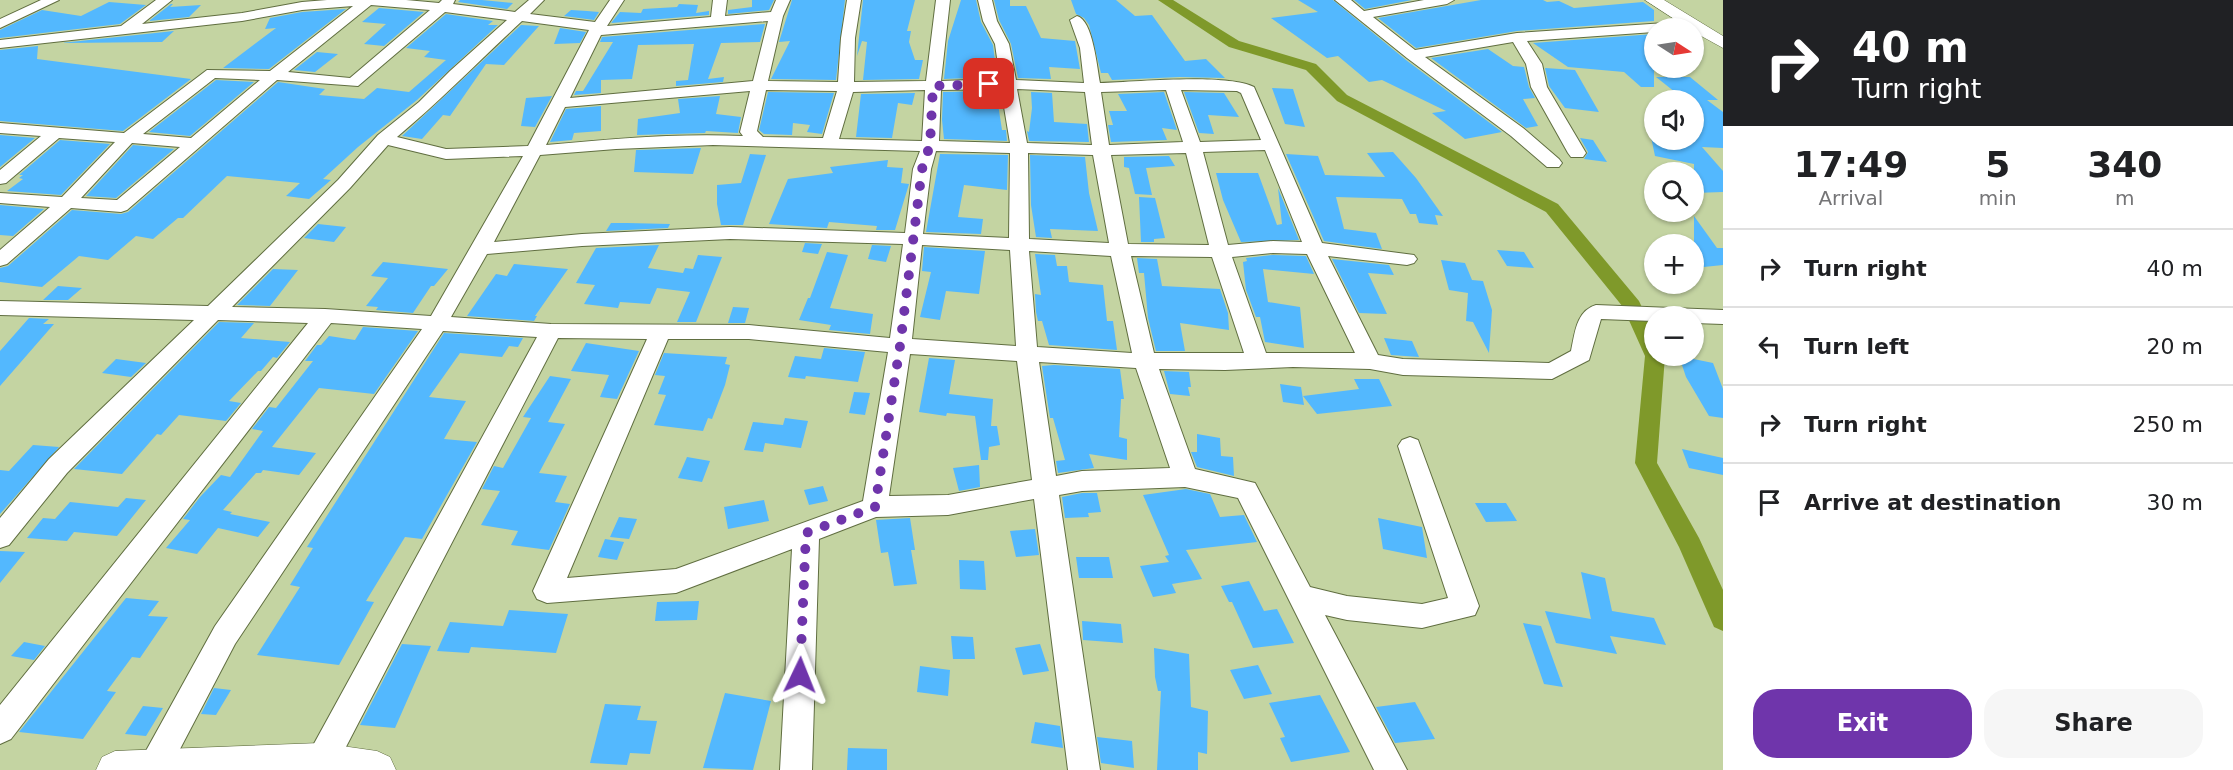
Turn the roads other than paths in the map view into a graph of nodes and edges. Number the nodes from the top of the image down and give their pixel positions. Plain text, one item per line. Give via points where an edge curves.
1 (52, 0) edge
2 (165, 0) edge
3 (249, 0) edge
4 (537, 0) edge
5 (616, 0) edge
6 (720, 0) edge
7 (783, 0) edge
8 (854, 0) edge
9 (943, 0) edge
10 (985, 0) edge
11 (1342, 0) edge
12 (1447, 0) edge
13 (1653, 0) edge
14 (368, 1) edge
15 (305, 3) edge
16 (446, 3) edge
17 (1363, 15) junction
18 (776, 16) junction
19 (242, 17) junction
20 (517, 17) junction
21 (1683, 18) edge
22 (1077, 20) dead end
23 (717, 22) junction
24 (0, 24) edge
25 (1644, 28) edge
26 (125, 29) junction
27 (597, 29) junction
28 (1704, 31) edge
29 (1517, 37) junction
30 (1723, 43) edge
31 (0, 44) edge
32 (1412, 56) junction
33 (272, 77) junction
34 (1008, 84) junction
35 (760, 85) junction
36 (1172, 85) junction
37 (933, 86) junction
38 (846, 87) junction
39 (1092, 88) junction
40 (559, 103) junction
41 (0, 128) edge
42 (56, 132) junction
43 (129, 138) junction
44 (384, 140) junction
45 (759, 142) junction
46 (830, 142) junction
47 (192, 143) junction
48 (930, 145) junction
49 (1270, 145) junction
50 (1193, 147) junction
51 (1019, 148) junction
52 (1101, 150) junction
53 (533, 152) junction
54 (1577, 153) dead end
55 (1553, 163) dead end
56 (0, 179) edge
57 (0, 198) edge
58 (67, 202) junction
59 (914, 239) junction
60 (1019, 246) junction
61 (1314, 248) junction
62 (480, 249) junction
63 (1120, 250) junction
64 (1220, 250) junction
65 (1407, 259) dead end
66 (0, 260) edge
67 (0, 308) edge
68 (211, 313) junction
69 (325, 316) junction
70 (1723, 317) edge
71 (436, 323) junction
72 (551, 331) junction
73 (661, 331) junction
74 (900, 346) junction
75 (1027, 354) junction
76 (1257, 359) junction
77 (1145, 361) junction
78 (1370, 361) junction
79 (1410, 446) dead end
80 (1185, 477) junction
81 (1045, 488) junction
82 (875, 507) junction
83 (806, 533) junction
84 (0, 537) edge
85 (1299, 596) junction
86 (0, 729) edge
87 (301, 765) edge
88 (153, 769) edge
89 (115, 770) edge
90 (377, 770) edge
91 (796, 770) edge
92 (1084, 770) edge
93 (1391, 770) edge

1 - 24 street
2 - 26 street
3 - 19 street
4 - 20 street
5 - 27 street
6 - 23 street
7 - 18 street
8 - 38 street
9 - 37 street
10 - 34 street via 1002,44
11 - 17 street
12 - 17 street
13 - 21 street
14 - 15 street
14 - 16 street
14 - 33 street
15 - 19 street
16 - 20 street
16 - 33 street via 354,83
17 - 32 street
18 - 23 street
18 - 35 street
19 - 26 street
20 - 27 street
20 - 44 street
22 - 39 street via 1087,48
23 - 27 street
25 - 29 street
26 - 31 street
27 - 40 street
28 - 30 street
29 - 32 street
29 - 54 street via 1534,64 1539,87
32 - 55 street
33 - 43 street via 212,73
33 - 47 street
34 - 37 street
34 - 39 street
34 - 51 street
35 - 38 street
35 - 40 street
35 - 45 street via 748,132
36 - 39 street
36 - 49 street via 1240,86 1248,90
36 - 50 street
37 - 38 street
37 - 48 street
38 - 46 street
39 - 52 street
40 - 53 street
41 - 42 street
42 - 43 street
42 - 56 street
43 - 47 street
43 - 58 street
44 - 53 street via 446,154
44 - 68 street
45 - 46 street
45 - 53 street via 616,144
46 - 48 street
47 - 58 street via 121,206
48 - 51 street
48 - 59 street via 922,169
49 - 50 street
49 - 61 street
50 - 52 street
50 - 64 street
51 - 52 street
51 - 60 street
52 - 63 street
53 - 62 street
57 - 58 street
58 - 66 street
59 - 60 street
59 - 62 street via 730,233
59 - 74 street
60 - 63 street
60 - 75 street
61 - 64 street
61 - 65 street
61 - 78 street
62 - 71 street
63 - 64 street
63 - 77 street
64 - 76 street
67 - 68 street
68 - 69 street
68 - 84 street via 58,466
69 - 71 street
69 - 86 street
70 - 78 street via 1596,312 1589,319 1581,355 1552,371 1403,367
71 - 72 street
71 - 88 street via 225,634
72 - 73 street
72 - 87 street
73 - 74 street via 749,332
73 - 83 street via 547,591 676,581
74 - 75 street
74 - 82 street
75 - 77 street
75 - 81 street
76 - 77 street
76 - 78 street
77 - 80 street
79 - 85 street via 1465,606 1422,616 1347,608
80 - 81 street via 1082,481
80 - 85 street via 1246,490
81 - 82 street via 948,506
81 - 92 street
82 - 83 street
83 - 91 street
85 - 93 street
87 - 88 street
87 - 90 street
88 - 89 street

